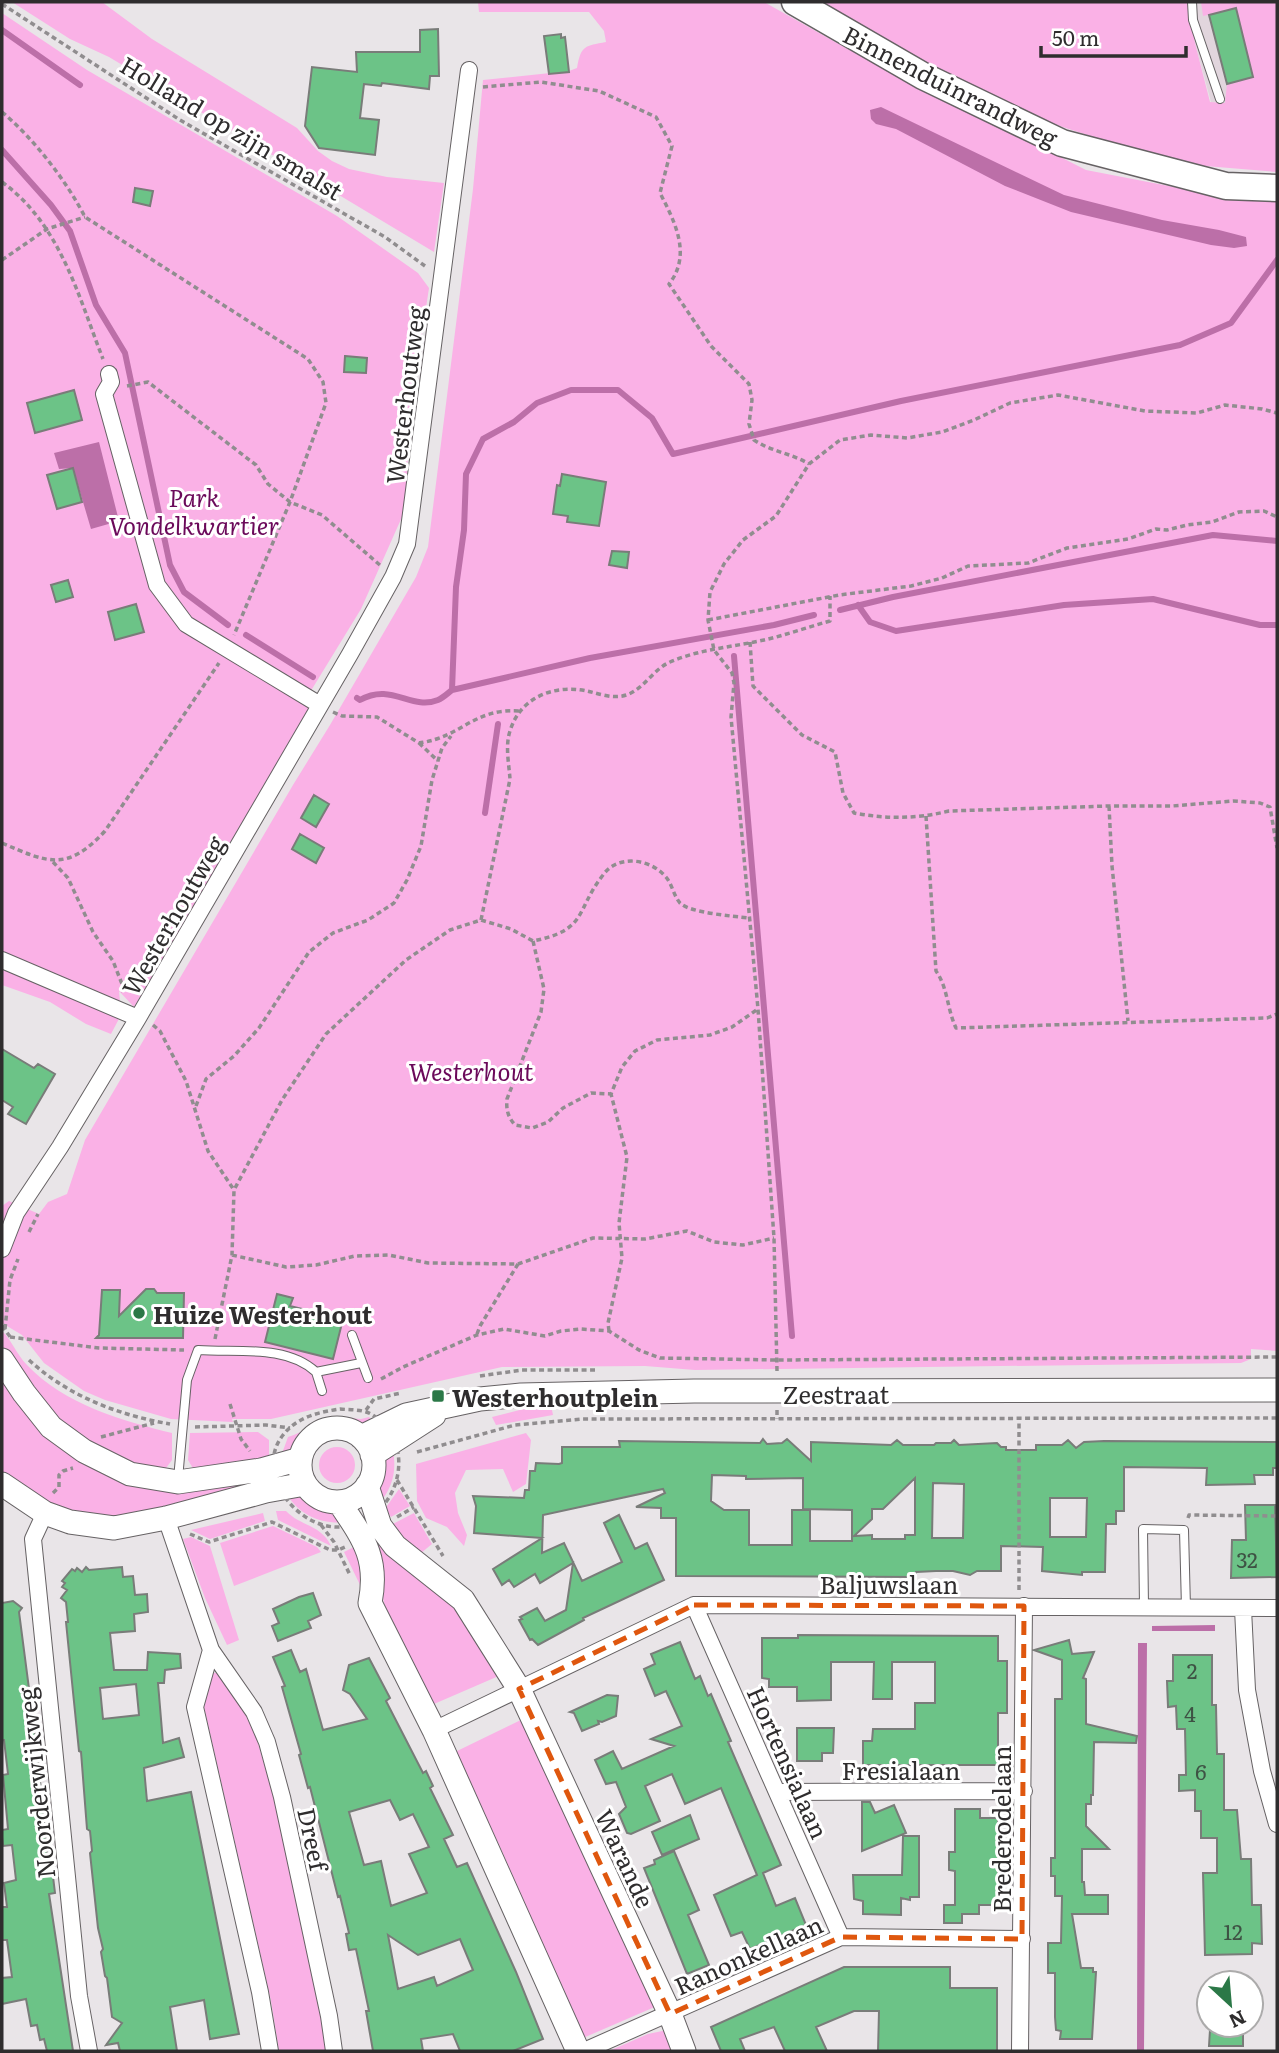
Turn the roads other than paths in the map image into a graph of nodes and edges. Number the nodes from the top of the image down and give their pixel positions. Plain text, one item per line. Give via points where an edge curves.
1 (795, 2) edge
2 (1192, 2) edge
3 (469, 70) dead end
4 (1220, 99) dead end
5 (1277, 188) edge
6 (110, 378) road end
7 (320, 705) junction
8 (2, 960) edge
9 (131, 1015) junction
10 (2, 1249) edge
11 (352, 1335) dead end
12 (13, 1353) edge
13 (361, 1363) junction
14 (316, 1372) junction
15 (369, 1382) road end
16 (1277, 1390) edge
17 (322, 1391) dead end
18 (366, 1446) junction
19 (300, 1459) junction
20 (178, 1482) junction
21 (2, 1484) edge
22 (305, 1484) junction
23 (367, 1486) junction
24 (339, 1502) junction
25 (45, 1513) junction
26 (167, 1524) junction
27 (694, 1605) junction
28 (1021, 1606) junction
29 (1144, 1607) junction
30 (1186, 1608) junction
31 (1277, 1608) edge
32 (1243, 1609) junction
33 (211, 1650) junction
34 (519, 1689) junction
35 (433, 1730) junction
36 (1024, 1791) junction
37 (778, 1792) junction
38 (1277, 1824) edge
39 (841, 1937) junction
40 (1022, 1939) junction
41 (670, 2014) junction
42 (89, 2051) edge
43 (270, 2051) edge
44 (334, 2051) edge
45 (578, 2051) edge
46 (584, 2051) edge
47 (684, 2051) edge
48 (1020, 2051) edge

1 - 5 main road, Binnenduinrandweg via 923,76 1062,143 1226,186
2 - 4 lane via 1193,20
3 - 7 street, Westerhoutweg via 407,544
6 - 7 street via 104,394 157,585 186,624
7 - 9 street, Westerhoutweg
8 - 9 street
9 - 10 street, Westerhoutweg via 60,1147 16,1213
11 - 13 lane
12 - 20 main road via 24,1393 51,1427 130,1474
13 - 14 lane
13 - 15 lane
14 - 17 lane
14 - 20 lane via 307,1364 267,1351 198,1350 187,1380
16 - 18 main road, Zeestraat via 521,1395 406,1415
18 - 19 main road via 341,1428 329,1429 310,1440
18 - 23 main road via 374,1466
19 - 20 main road via 261,1470
19 - 22 main road
21 - 25 main road
22 - 24 main road via 316,1496
22 - 26 main road via 266,1490
23 - 24 main road
23 - 34 main road, Warande via 380,1527 395,1546 463,1600
24 - 35 main road via 373,1566 370,1603
25 - 26 main road via 114,1528
25 - 42 street, Noorderwijkweg via 33,1539 79,1996
26 - 33 street, Dreef
27 - 28 street, Baljuwslaan
27 - 34 street, Baljuwslaan
27 - 37 street, Hortensialaan
28 - 29 street, Baljuwslaan
28 - 36 street, Brederodelaan
29 - 30 street, Baljuwslaan
29 - 30 lane via 1143,1529 1184,1530
30 - 32 street, Baljuwslaan
31 - 32 street, Baljuwslaan
32 - 38 street via 1247,1690
33 - 43 street via 195,1707
33 - 44 street, Dreef via 254,1712 267,1742
34 - 35 street
34 - 41 main road, Warande
35 - 45 main road
36 - 37 street, Fresialaan
36 - 40 street, Brederodelaan
37 - 39 street, Hortensialaan
39 - 40 street, Ranonkellaan
39 - 41 street, Ranonkellaan
40 - 48 street, Brederodelaan
41 - 46 street, Ranonkellaan
41 - 47 main road, Warande

